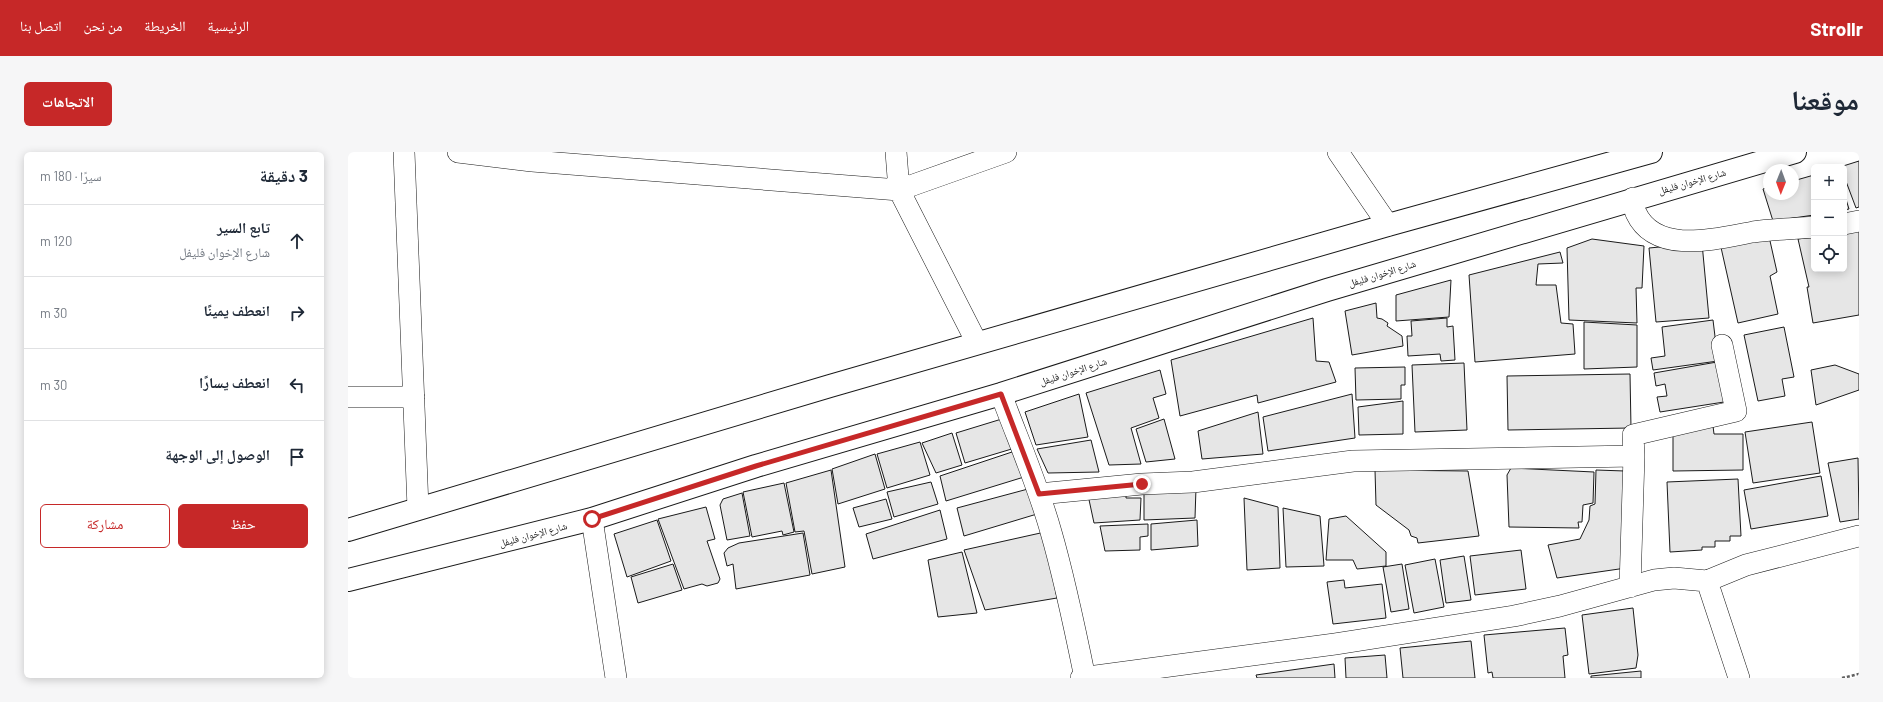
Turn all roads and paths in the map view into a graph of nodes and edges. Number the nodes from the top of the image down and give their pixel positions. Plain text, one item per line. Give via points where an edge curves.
1 (404, 152) edge
2 (458, 152) edge
3 (896, 152) edge
4 (1006, 152) edge
5 (1338, 152) edge
6 (1651, 152) edge
7 (1795, 152) edge
8 (531, 156) edge
9 (899, 190) junction
10 (1633, 198) junction
11 (1859, 221) edge
12 (1847, 223) edge
13 (1388, 225) junction
14 (1811, 227) edge
15 (977, 343) junction
16 (1722, 345) dead end
17 (1001, 394) junction
18 (348, 397) edge
19 (414, 397) junction
20 (1634, 456) junction
21 (1039, 494) junction
22 (418, 508) junction
23 (592, 519) junction
24 (348, 530) edge
25 (1859, 536) edge
26 (348, 580) edge
27 (1707, 581) junction
28 (1630, 587) junction
29 (1859, 674) edge
30 (616, 678) edge
31 (1083, 678) edge
32 (1739, 678) edge
33 (1842, 678) edge

1 - 19 street
2 - 8 street
3 - 9 street
4 - 9 street
5 - 13 street
6 - 13 main road
7 - 10 main road, شارع الإخوان فليفل
8 - 9 street
9 - 15 street
10 - 14 street via 1636,213 1642,222 1652,232 1672,239 1705,241 1754,232
10 - 17 main road, شارع الإخوان فليفل via 1327,290
11 - 12 street
13 - 15 main road
15 - 22 main road
16 - 20 street via 1736,411 1633,435
17 - 21 street
17 - 23 main road, شارع الإخوان فليفل via 756,466
18 - 19 street
19 - 22 street
20 - 21 street via 1353,461 1193,482
20 - 28 street
21 - 31 street via 1072,612
22 - 24 main road
23 - 26 main road, شارع الإخوان فليفل
23 - 30 street
25 - 27 street via 1746,565
27 - 28 street via 1674,578 1654,580
27 - 32 street
28 - 31 street via 1560,606 1463,624
29 - 33 path

